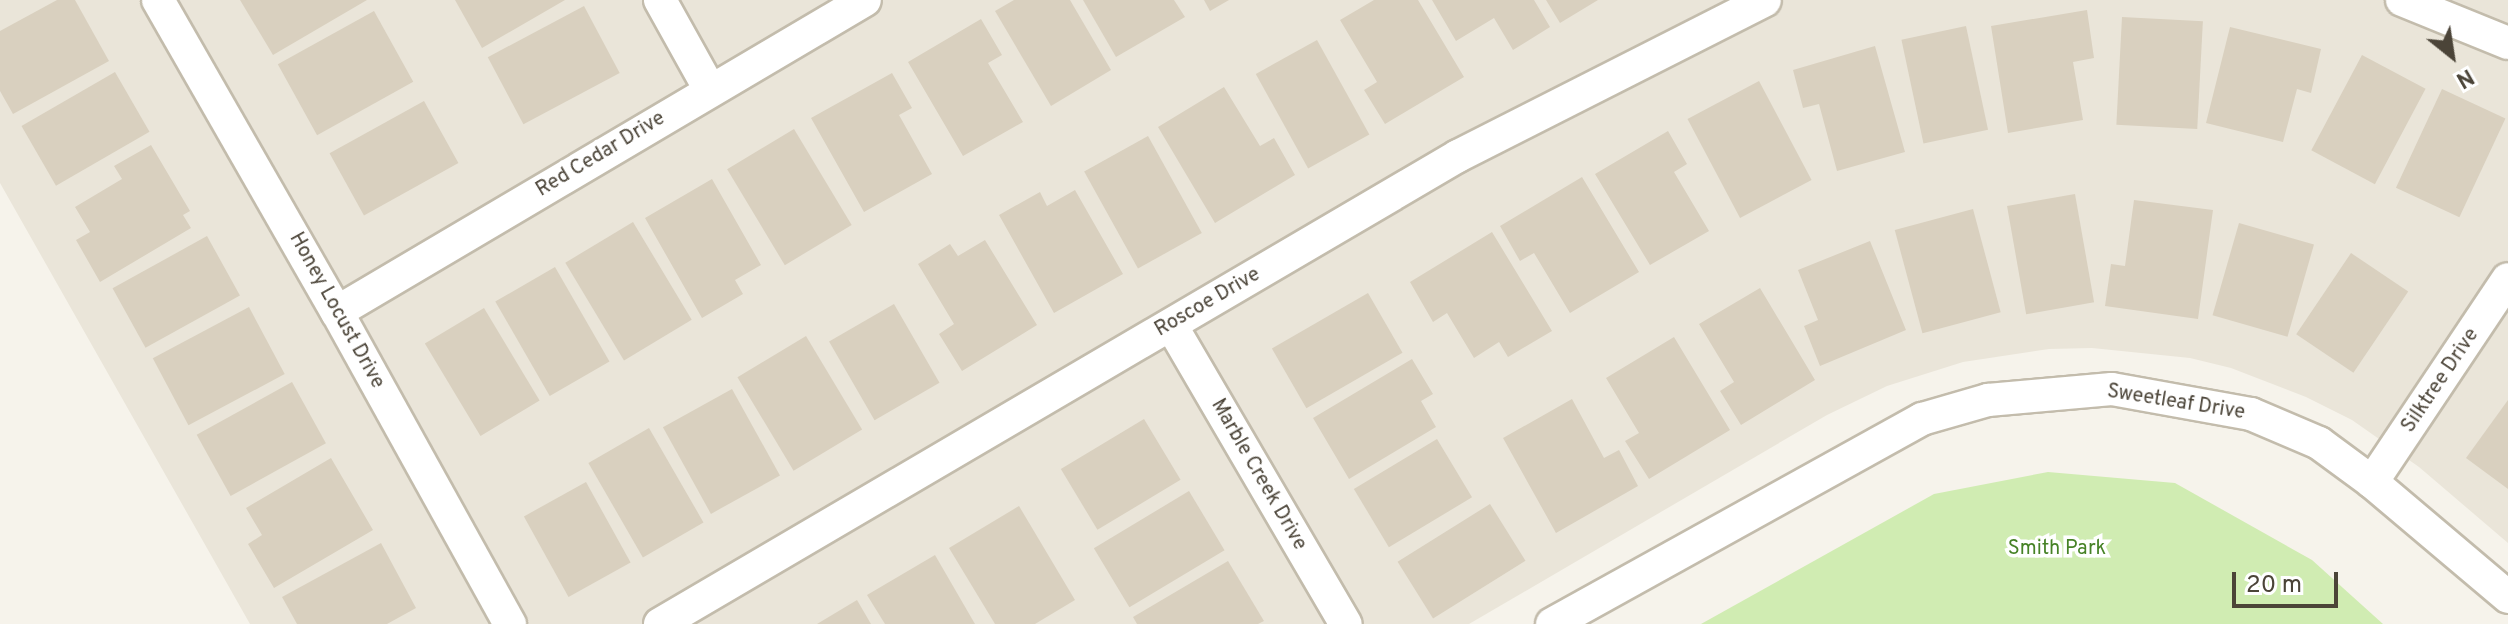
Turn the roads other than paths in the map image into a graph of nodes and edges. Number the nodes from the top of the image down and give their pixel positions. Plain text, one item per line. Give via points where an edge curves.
1 (158, 0) edge
2 (660, 0) edge
3 (865, 0) edge
4 (1765, 0) edge
5 (2402, 0) edge
6 (2508, 43) edge
7 (710, 90) junction
8 (2508, 279) edge
9 (337, 312) junction
10 (1171, 325) junction
11 (2372, 482) junction
12 (2508, 597) edge
13 (510, 624) edge
14 (660, 624) edge
15 (1346, 624) edge
16 (1552, 624) edge

1 - 9 street, Honey Locust Drive
2 - 7 street
3 - 7 street, Red Cedar Drive
4 - 10 street, Roscoe Drive via 1458,156
5 - 6 street
7 - 9 street, Red Cedar Drive
8 - 11 street, Silktree Drive
9 - 13 street, Honey Locust Drive
10 - 14 street, Roscoe Drive
10 - 15 street, Marble Creek Drive
11 - 12 street, Sweetleaf Drive
11 - 16 street, Sweetleaf Drive via 2319,443 2251,414 2112,389 1988,400 1922,419

